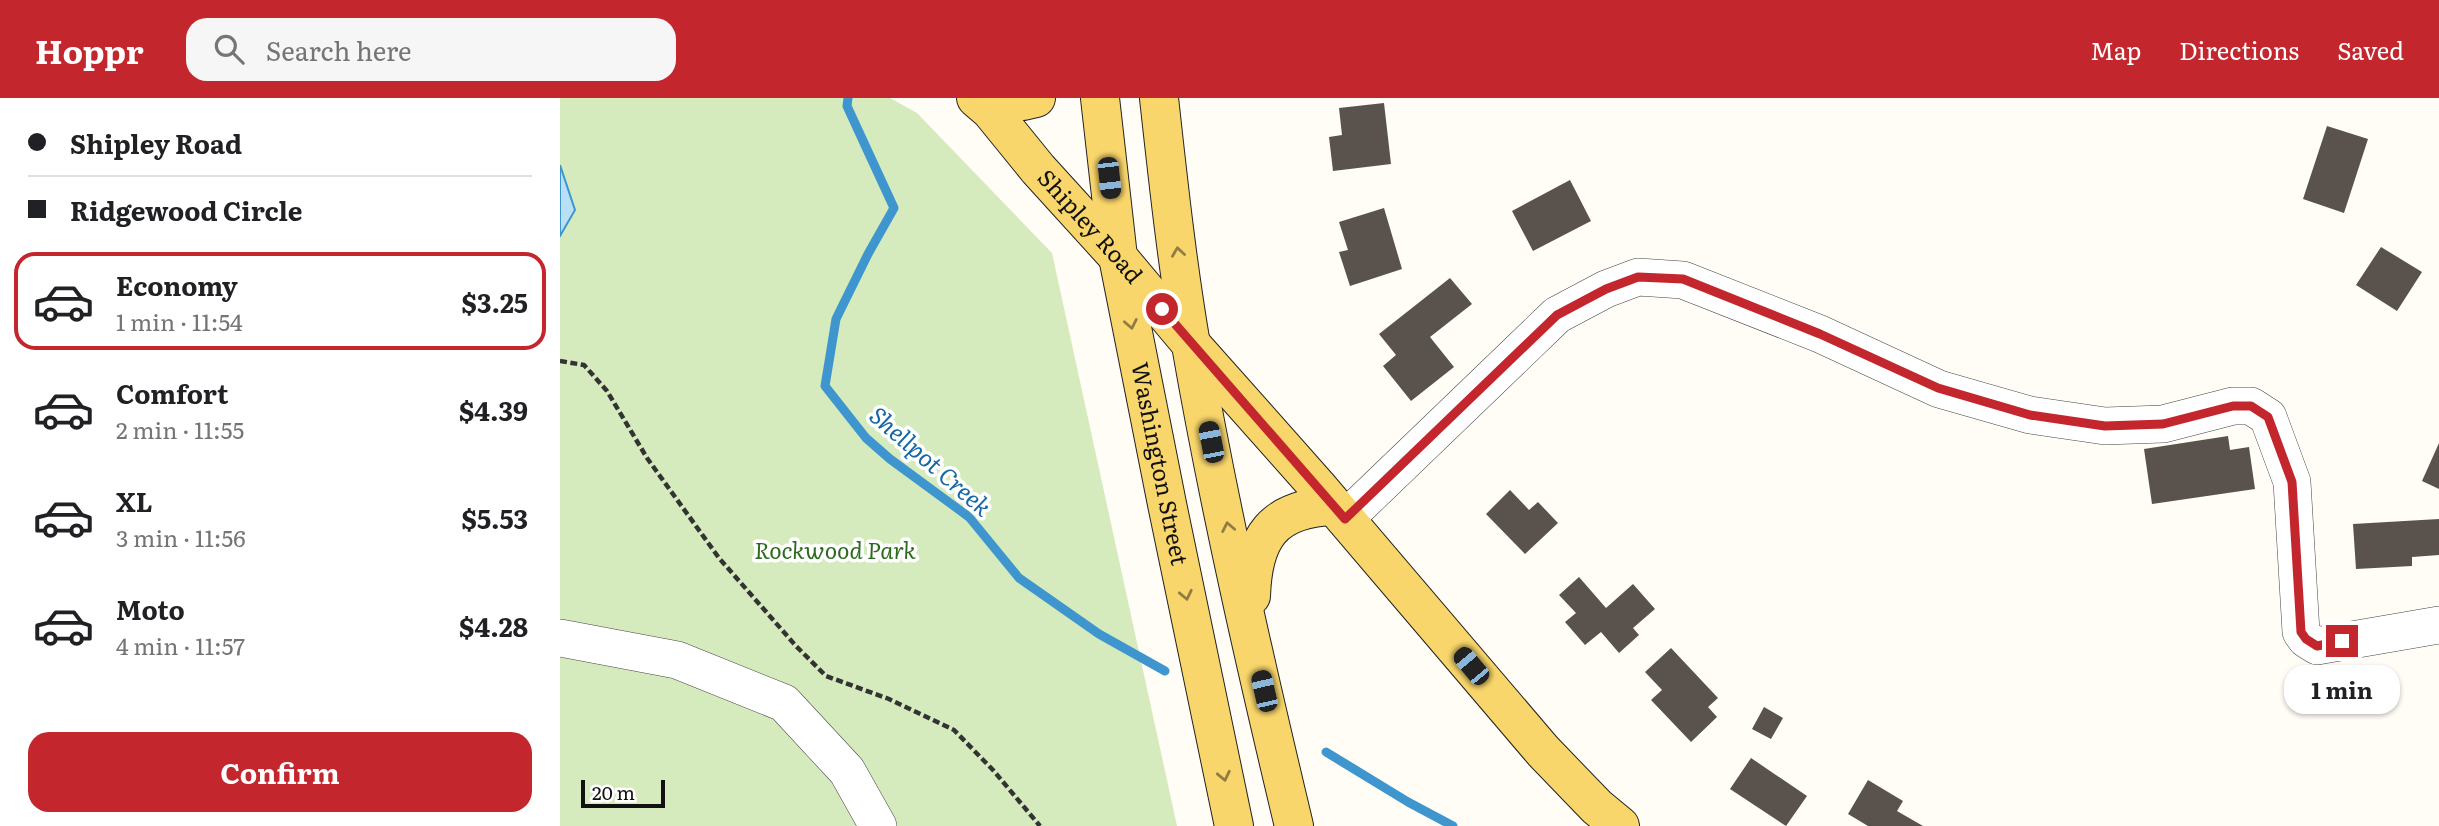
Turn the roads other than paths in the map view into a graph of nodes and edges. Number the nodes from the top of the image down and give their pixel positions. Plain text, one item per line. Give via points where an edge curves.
1 (976, 98) edge
2 (992, 98) edge
3 (1036, 98) edge
4 (1100, 98) edge
5 (1159, 98) edge
6 (1118, 257) junction
7 (1191, 344) junction
8 (1340, 512) junction
9 (2439, 625) edge
10 (560, 638) edge
11 (1254, 645) junction
12 (878, 826) edge
13 (1234, 826) edge
14 (1294, 826) edge
15 (1620, 826) edge

1 - 6 main road, Shipley Road
2 - 3 main road
4 - 6 main road, Washington Street
7 -> 5 main road
6 - 7 main road, Shipley Road
6 -> 13 main road, Washington Street
7 - 8 main road, Shipley Road
11 -> 7 main road
8 - 9 street via 1557,315 1638,277 1683,279 1938,388 2030,415 2105,426 2163,424 2233,406 2251,406 2268,417 2292,482 2301,632 2306,639 2317,646
8 - 11 main road via 1315,507 1296,513 1260,542 1252,570
8 - 15 main road, Shipley Road via 1543,751
10 - 12 street via 677,660 784,703 847,771
11 - 14 main road

